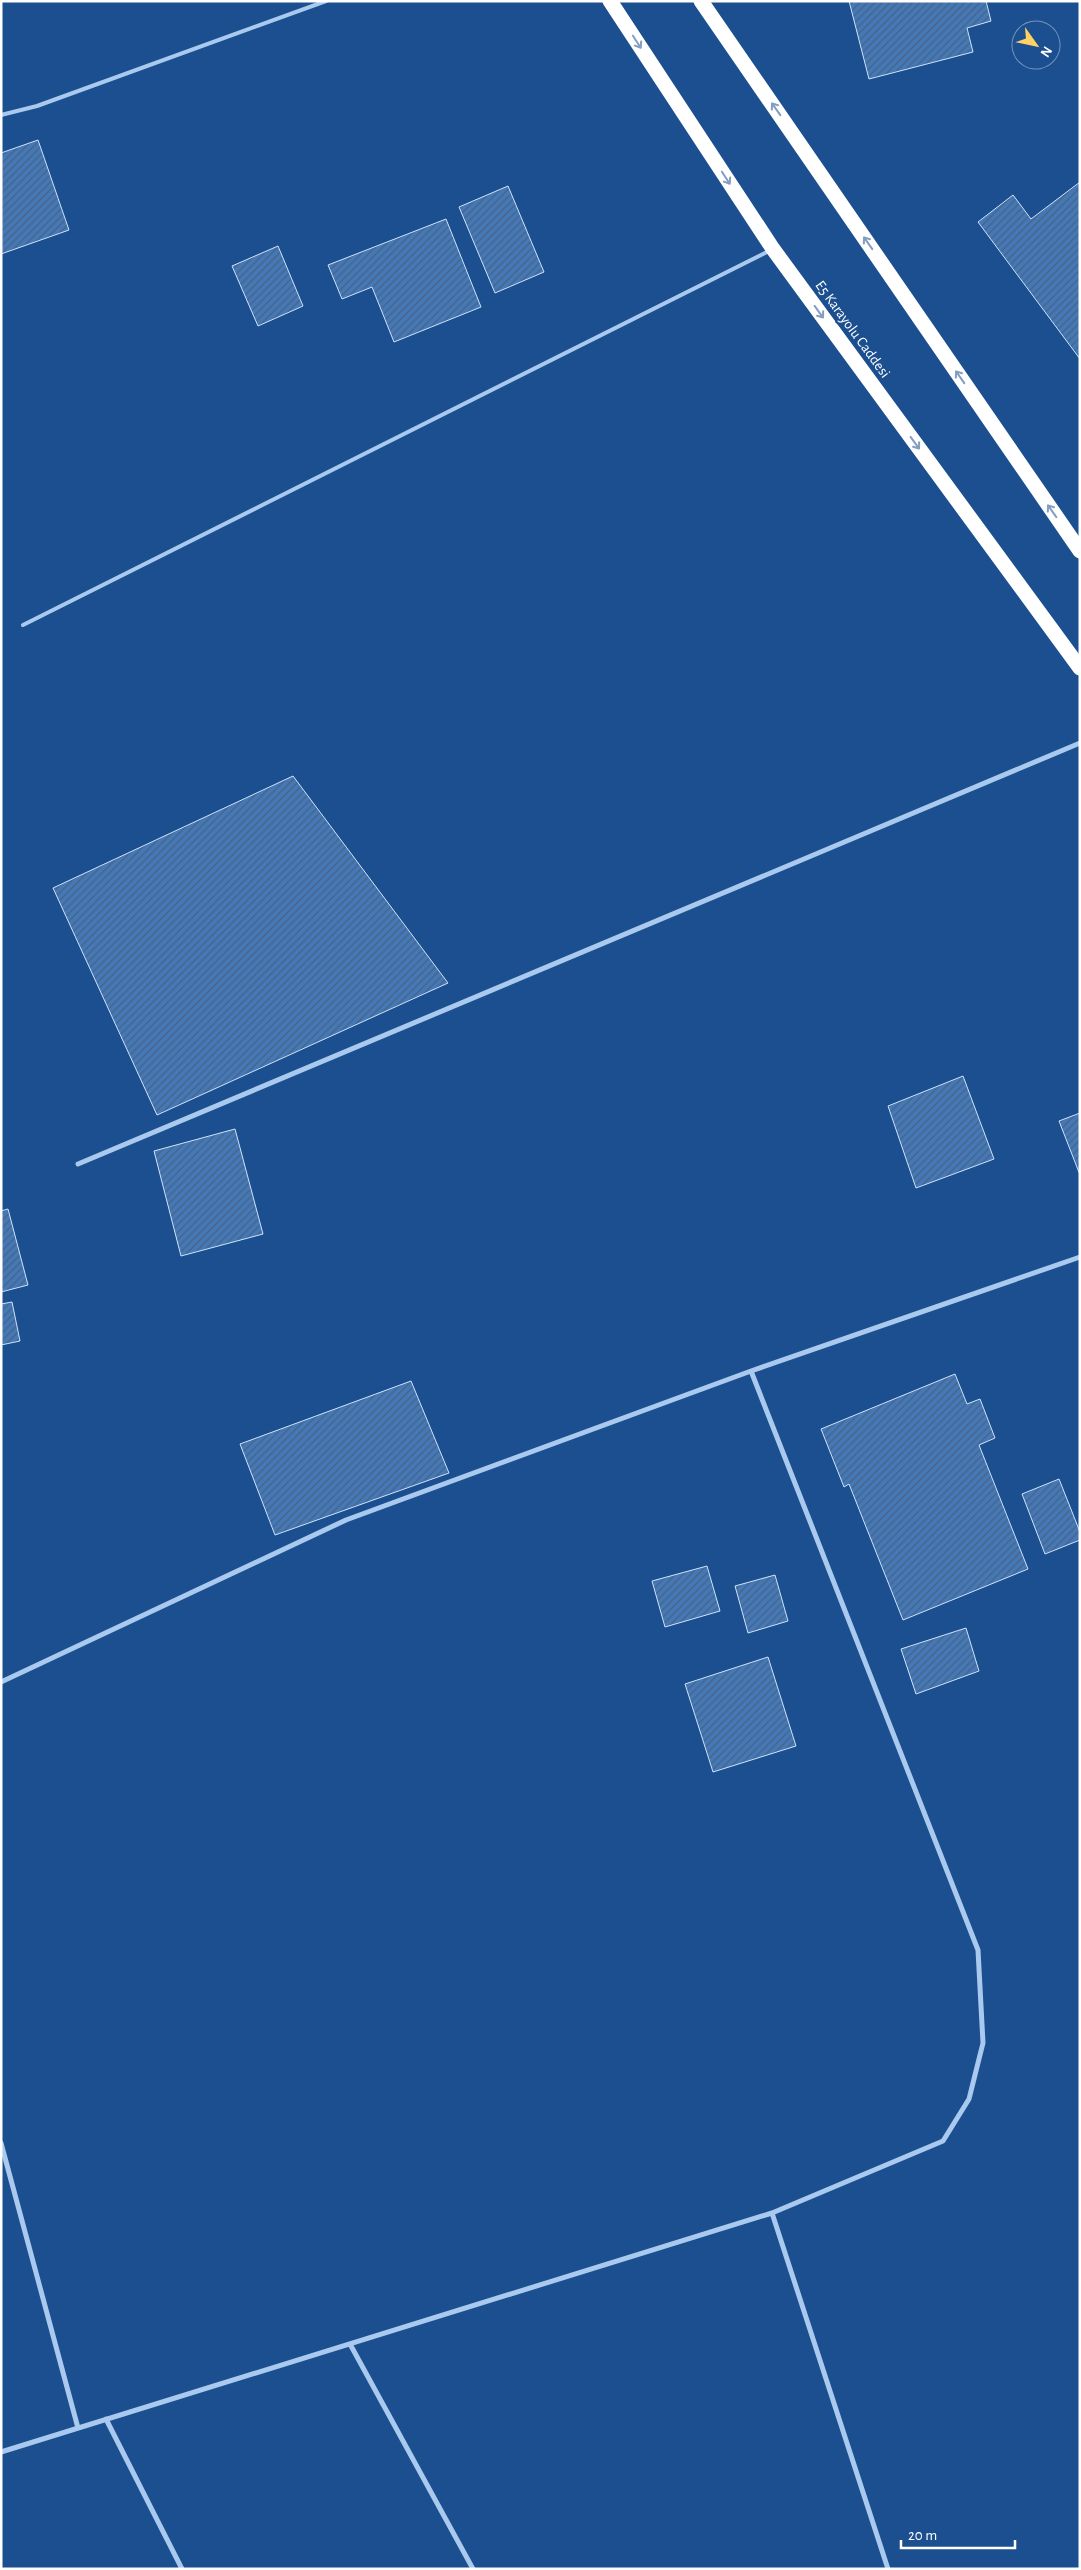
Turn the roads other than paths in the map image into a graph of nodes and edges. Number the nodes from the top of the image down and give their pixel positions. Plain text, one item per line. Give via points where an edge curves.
1 (326, 1) edge
2 (610, 1) edge
3 (701, 1) edge
4 (1, 115) edge
5 (773, 249) junction
6 (1080, 551) edge
7 (23, 626) dead end
8 (1080, 668) edge
9 (1080, 743) edge
10 (78, 1164) dead end
11 (1080, 1257) edge
12 (751, 1371) junction
13 (1, 1682) edge
14 (1, 2143) edge
15 (772, 2213) junction
16 (350, 2344) junction
17 (106, 2419) junction
18 (78, 2428) junction
19 (1, 2452) edge
20 (182, 2569) edge
21 (473, 2569) edge
22 (888, 2569) edge

1 - 4 lane via 37,106
2 -> 5 highway, E5 Karayolu Caddesi
6 -> 3 highway
5 - 7 lane
5 -> 8 highway, E5 Karayolu Caddesi
9 - 10 street
11 - 12 street
12 - 13 street via 346,1520
12 - 15 street via 978,1950 983,2042 969,2099 943,2141
14 - 18 street
15 - 16 street
15 - 22 street
16 - 17 street
16 - 21 street
17 - 18 street
17 - 20 street
18 - 19 street

